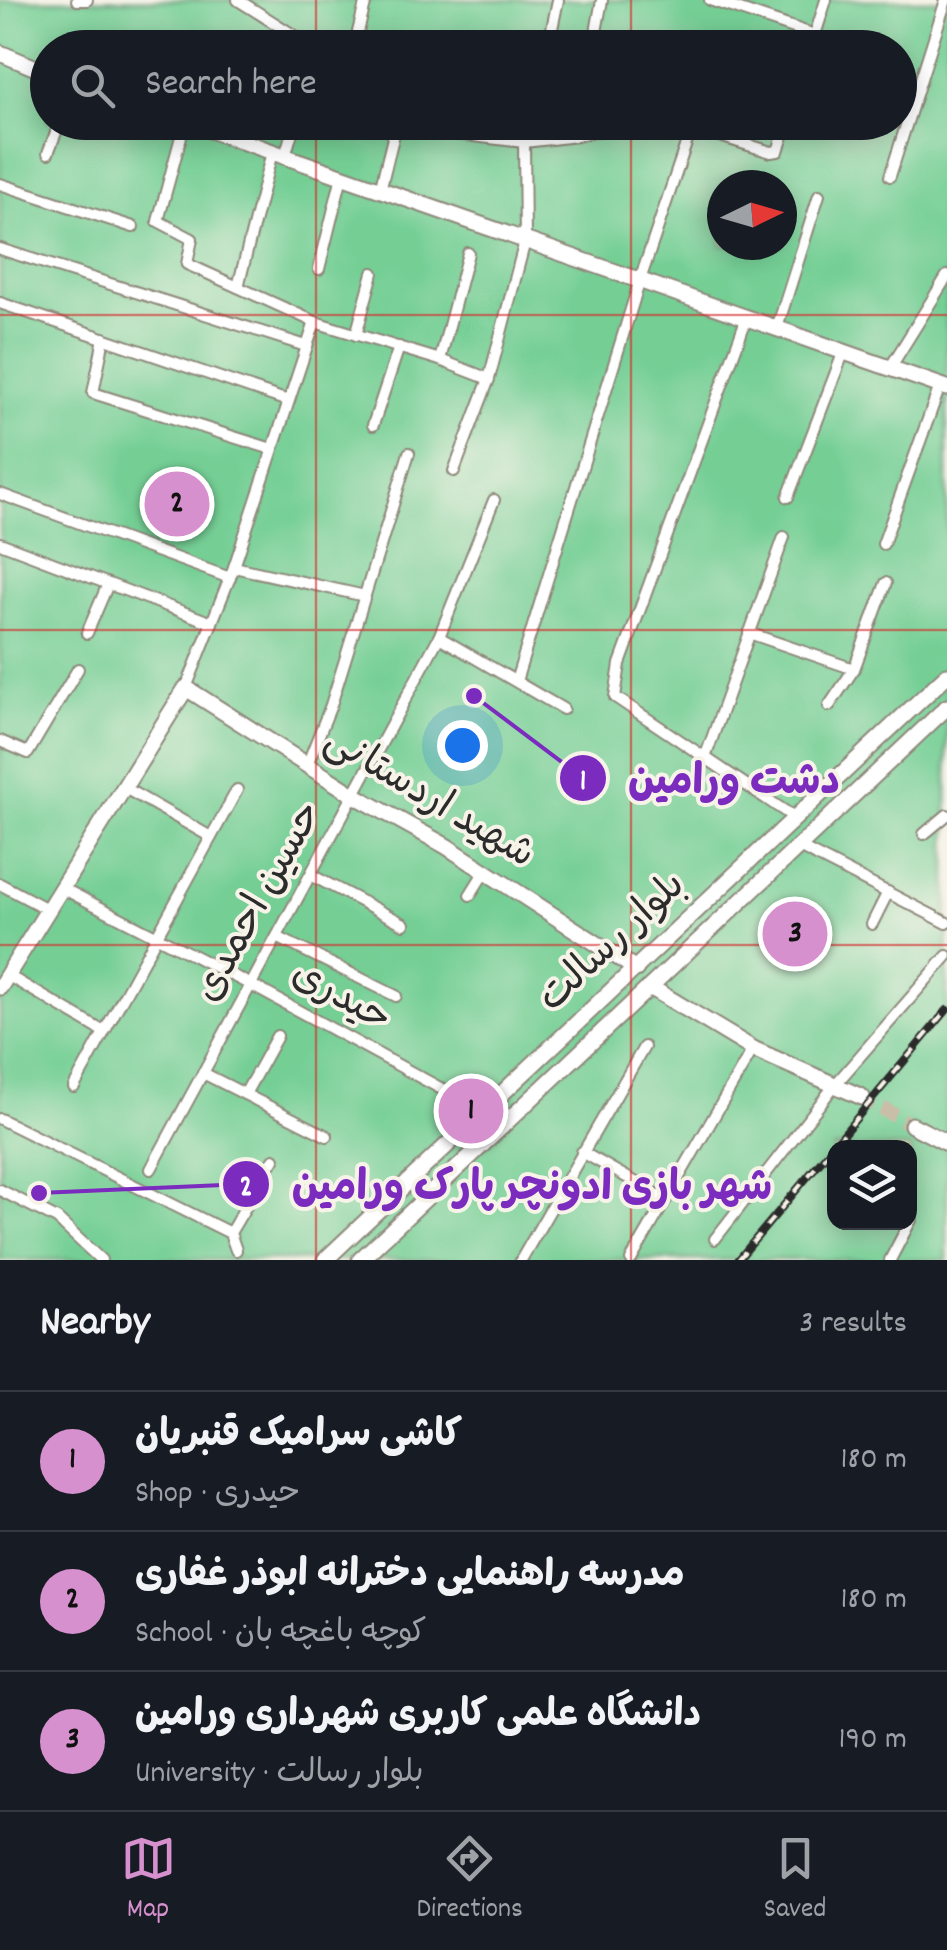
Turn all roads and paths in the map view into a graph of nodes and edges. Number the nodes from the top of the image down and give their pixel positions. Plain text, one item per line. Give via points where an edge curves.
1 (77, 0) edge
2 (87, 0) edge
3 (238, 0) edge
4 (366, 0) edge
5 (558, 0) edge
6 (602, 0) edge
7 (710, 0) edge
8 (826, 0) edge
9 (946, 0) edge
10 (286, 30) edge
11 (358, 30) edge
12 (552, 30) edge
13 (597, 30) edge
14 (800, 30) edge
15 (817, 30) edge
16 (0, 53) edge
17 (30, 66) edge
18 (917, 91) edge
19 (53, 140) edge
20 (181, 140) edge
21 (238, 140) edge
22 (286, 140) edge
23 (393, 140) edge
24 (509, 140) edge
25 (541, 140) edge
26 (688, 140) edge
27 (727, 140) edge
28 (782, 140) edge
29 (901, 140) edge
30 (524, 142) junction
31 (48, 153) dead end
32 (279, 154) junction
33 (342, 176) junction
34 (890, 176) dead end
35 (382, 182) dead end
36 (0, 184) edge
37 (818, 196) dead end
38 (133, 227) dead end
39 (525, 241) junction
40 (0, 249) edge
41 (468, 253) dead end
42 (320, 269) dead end
43 (373, 273) dead end
44 (947, 276) edge
45 (640, 280) junction
46 (238, 287) junction
47 (0, 303) edge
48 (747, 317) junction
49 (315, 322) junction
50 (777, 328) junction
51 (356, 335) junction
52 (104, 338) junction
53 (306, 346) junction
54 (399, 348) junction
55 (844, 352) junction
56 (440, 360) junction
57 (890, 368) junction
58 (489, 379) junction
59 (944, 387) edge
60 (288, 402) junction
61 (373, 426) dead end
62 (272, 449) junction
63 (409, 452) dead end
64 (454, 471) dead end
65 (0, 494) edge
66 (788, 497) dead end
67 (494, 500) dead end
68 (784, 537) dead end
69 (0, 544) edge
70 (883, 544) dead end
71 (232, 572) junction
72 (886, 583) dead end
73 (108, 584) junction
74 (365, 596) junction
75 (212, 622) junction
76 (88, 633) dead end
77 (750, 634) junction
78 (438, 637) junction
79 (78, 669) dead end
80 (854, 670) junction
81 (947, 675) edge
82 (516, 682) junction
83 (186, 688) junction
84 (829, 706) dead end
85 (947, 707) edge
86 (564, 709) dead end
87 (0, 741) edge
88 (705, 758) junction
89 (308, 765) junction
90 (124, 787) junction
91 (237, 790) dead end
92 (354, 795) junction
93 (947, 816) edge
94 (795, 818) junction
95 (924, 834) dead end
96 (211, 837) junction
97 (799, 847) junction
98 (485, 872) junction
99 (311, 875) junction
100 (0, 884) edge
101 (60, 887) junction
102 (888, 892) junction
103 (470, 895) dead end
104 (47, 909) junction
105 (947, 922) edge
106 (404, 924) dead end
107 (872, 924) dead end
108 (158, 937) junction
109 (277, 938) junction
110 (947, 956) edge
111 (636, 968) junction
112 (3, 981) edge
113 (251, 985) junction
114 (650, 988) junction
115 (396, 996) dead end
116 (104, 1032) junction
117 (277, 1036) dead end
118 (644, 1046) dead end
119 (753, 1049) junction
120 (203, 1074) junction
121 (74, 1086) dead end
122 (834, 1086) junction
123 (244, 1094) junction
124 (862, 1097) tunnel mouth
125 (484, 1112) junction
126 (0, 1120) edge
127 (912, 1126) tunnel mouth
128 (327, 1136) dead end
129 (947, 1143) edge
130 (582, 1152) junction
131 (274, 1160) dead end
132 (151, 1169) dead end
133 (0, 1190) edge
134 (665, 1199) junction
135 (906, 1230) edge
136 (230, 1233) junction
137 (716, 1238) dead end
138 (236, 1250) dead end
139 (101, 1260) edge
140 (325, 1260) edge
141 (360, 1260) edge
142 (522, 1260) edge
143 (632, 1260) edge
144 (890, 1260) edge

1 - 2 street
3 - 10 street
4 - 11 street
5 - 12 street
6 - 13 street
7 - 14 street
8 - 15 street
9 - 18 street
16 - 17 street
19 - 31 street
20 - 46 street via 158,221 192,239 187,264
21 - 32 street
22 - 32 street
23 - 35 street
24 - 30 street
25 - 30 street
26 - 45 street
27 - 28 street via 770,152 778,151
29 - 34 street
30 - 39 street
32 - 33 street
32 - 46 street
33 - 39 street
33 - 42 street
36 - 38 street
37 - 50 street
39 - 45 street
39 - 58 street
40 - 53 street
41 - 56 street
43 - 51 street
44 - 57 street
45 - 48 street
45 - 82 street
46 - 49 street
47 - 52 street
48 - 50 street
48 - 88 street via 620,664 615,698
49 - 51 street
49 - 53 street
50 - 55 street
51 - 54 street
52 - 60 street
52 - 62 street via 94,393
53 - 60 street
54 - 56 street
54 - 61 street
55 - 57 street
55 - 66 street
56 - 58 street
57 - 59 street
58 - 64 street
59 - 70 street
60 - 62 street
62 - 71 street
63 - 74 street
65 - 71 street
67 - 78 street, حسین احمدی
68 - 77 street
69 - 73 street
71 - 74 street
71 - 75 street
72 - 80 street
73 - 75 street
73 - 76 street
74 - 89 street
75 - 83 street
77 - 80 street
77 - 88 street
78 - 82 street
78 - 92 street, حسین احمدی
79 - 87 street via 28,753
80 - 84 street
81 - 94 street, بلوار رسالت
82 - 86 street
83 - 89 street, شهید اردستانی
83 - 90 street
85 - 97 street, بلوار رسالت
88 - 94 street
89 - 92 street, شهید اردستانی
90 - 96 street
90 - 101 street
91 - 96 street
92 - 98 street, شهید اردستانی
92 - 99 street, حسین احمدی
93 - 95 street
94 - 111 street, بلوار رسالت
96 - 108 street
97 - 102 street
97 - 114 street, بلوار رسالت
98 - 103 street
98 - 111 street, شهید اردستانی
99 - 106 street
99 - 109 street, حسین احمدی
100 - 104 street
101 - 104 street
101 - 108 street, حیدری
102 - 105 street
102 - 107 street
104 - 112 street
108 - 113 street, حیدری
108 - 116 street
109 - 113 street, حسین احمدی
109 - 115 street
110 - 122 street
111 - 125 street, بلوار رسالت
112 - 116 street
113 - 120 street, حسین احمدی
113 - 125 street, حیدری
114 - 119 street
114 - 141 street, بلوار رسالت
116 - 121 street
117 - 123 street
118 - 130 street
119 - 122 street
119 - 134 street
120 - 123 street
120 - 132 street, حسین احمدی
122 - 124 street
122 - 137 street
123 - 128 street
125 - 140 street, بلوار رسالت
126 - 136 street
127 - 129 street
130 - 134 street
130 - 142 street
131 - 136 street
133 - 139 street via 57,1219
134 - 143 street
135 - 144 street
136 - 138 street

